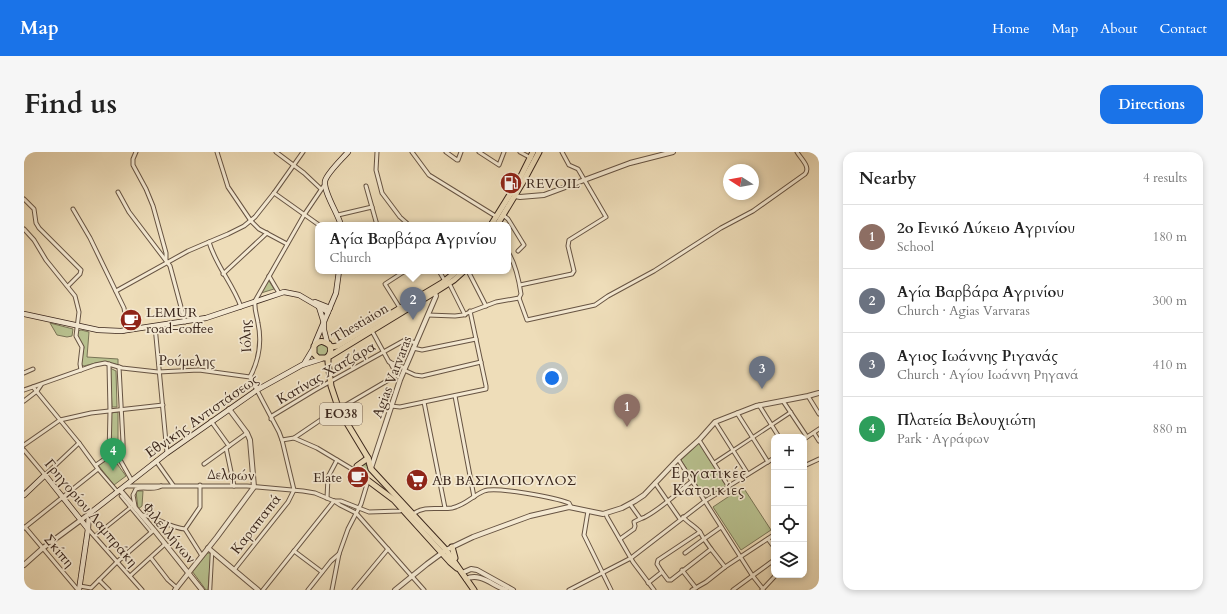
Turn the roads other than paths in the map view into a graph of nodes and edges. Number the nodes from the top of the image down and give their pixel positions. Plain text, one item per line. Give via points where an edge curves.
1 (136, 152) edge
2 (217, 152) edge
3 (276, 152) edge
4 (302, 152) edge
5 (348, 152) edge
6 (377, 152) edge
7 (412, 152) edge
8 (446, 152) edge
9 (461, 152) edge
10 (479, 152) edge
11 (504, 152) edge
12 (520, 152) edge
13 (533, 152) edge
14 (539, 152) edge
15 (562, 152) edge
16 (673, 152) edge
17 (796, 152) edge
18 (525, 153) edge
19 (533, 159) junction
20 (293, 165) junction
21 (584, 180) junction
22 (521, 181) junction
23 (325, 184) junction
24 (366, 186) dead end
25 (321, 189) junction
26 (118, 192) dead end
27 (274, 193) junction
28 (515, 196) junction
29 (24, 200) edge
30 (372, 207) junction
31 (73, 209) dead end
32 (304, 215) junction
33 (338, 215) junction
34 (500, 217) junction
35 (251, 221) junction
36 (315, 222) edge
37 (340, 222) edge
38 (376, 222) edge
39 (404, 222) edge
40 (494, 222) edge
41 (498, 222) edge
42 (510, 222) edge
43 (511, 224) edge
44 (24, 229) edge
45 (267, 233) junction
46 (209, 242) junction
47 (287, 244) junction
48 (518, 251) dead end
49 (511, 257) edge
50 (166, 261) junction
51 (223, 274) junction
52 (339, 274) edge
53 (400, 274) edge
54 (441, 274) edge
55 (454, 274) edge
56 (459, 274) edge
57 (470, 274) edge
58 (269, 276) junction
59 (447, 282) junction
60 (520, 285) junction
61 (68, 286) junction
62 (434, 290) junction
63 (116, 291) junction
64 (279, 293) junction
65 (519, 298) junction
66 (255, 301) junction
67 (311, 302) junction
68 (486, 306) junction
69 (241, 307) junction
70 (319, 307) junction
71 (400, 308) junction
72 (329, 310) junction
73 (470, 311) junction
74 (24, 314) edge
75 (428, 315) junction
76 (465, 315) junction
77 (185, 322) junction
78 (324, 323) junction
79 (78, 325) junction
80 (155, 326) junction
81 (372, 330) junction
82 (124, 331) junction
83 (476, 339) junction
84 (328, 343) junction
85 (416, 343) junction
86 (314, 346) junction
87 (413, 348) junction
88 (384, 352) junction
89 (325, 358) junction
90 (389, 362) junction
91 (481, 362) junction
92 (109, 364) junction
93 (302, 366) junction
94 (121, 368) junction
95 (33, 369) dead end
96 (404, 369) junction
97 (81, 370) junction
98 (158, 372) junction
99 (24, 373) edge
100 (397, 375) junction
101 (250, 377) junction
102 (400, 380) junction
103 (331, 382) junction
104 (42, 384) junction
105 (33, 387) junction
106 (24, 390) edge
107 (257, 390) junction
108 (37, 391) junction
109 (819, 393) edge
110 (455, 396) junction
111 (808, 396) junction
112 (24, 401) edge
113 (783, 401) junction
114 (424, 402) junction
115 (163, 405) junction
116 (759, 405) junction
117 (391, 406) junction
118 (229, 409) junction
119 (122, 410) junction
120 (339, 410) junction
121 (110, 411) junction
122 (791, 412) junction
123 (737, 413) junction
124 (819, 413) edge
125 (271, 419) junction
126 (60, 420) junction
127 (211, 421) junction
128 (715, 422) junction
129 (772, 425) junction
130 (819, 429) edge
131 (247, 433) junction
132 (814, 433) junction
133 (777, 434) edge
134 (803, 434) edge
135 (807, 437) edge
136 (294, 438) junction
137 (752, 438) junction
138 (282, 440) junction
139 (699, 440) junction
140 (819, 441) edge
141 (79, 443) junction
142 (24, 445) edge
143 (228, 447) junction
144 (378, 448) junction
145 (24, 450) edge
146 (734, 450) junction
147 (167, 453) junction
148 (109, 456) junction
149 (119, 458) junction
150 (368, 458) junction
151 (819, 458) edge
152 (678, 459) junction
153 (337, 460) junction
154 (771, 460) edge
155 (156, 461) junction
156 (361, 462) junction
157 (768, 462) junction
158 (714, 463) junction
159 (204, 464) dead end
160 (807, 464) edge
161 (96, 465) junction
162 (370, 467) junction
163 (98, 469) junction
164 (358, 473) junction
165 (748, 474) junction
166 (45, 475) junction
167 (376, 475) junction
168 (132, 479) junction
169 (368, 481) junction
170 (692, 481) junction
171 (654, 483) junction
172 (173, 485) junction
173 (200, 485) junction
174 (125, 486) junction
175 (133, 486) junction
176 (161, 486) junction
177 (234, 486) junction
178 (254, 487) junction
179 (729, 487) junction
180 (294, 490) junction
181 (119, 491) junction
182 (24, 495) edge
183 (121, 496) dead end
184 (63, 497) junction
185 (327, 498) junction
186 (474, 498) junction
187 (334, 501) junction
188 (667, 501) junction
189 (704, 501) junction
190 (630, 504) junction
191 (131, 507) junction
192 (570, 507) junction
193 (405, 508) junction
194 (445, 508) junction
195 (358, 509) junction
196 (136, 510) junction
197 (588, 511) junction
198 (366, 512) junction
199 (356, 513) junction
200 (89, 514) junction
201 (606, 514) junction
202 (142, 516) junction
203 (412, 516) junction
204 (362, 518) junction
205 (640, 518) junction
206 (682, 518) junction
207 (81, 520) junction
208 (24, 527) edge
209 (721, 527) junction
210 (88, 529) junction
211 (185, 529) junction
212 (152, 531) junction
213 (700, 532) junction
214 (95, 536) junction
215 (771, 537) edge
216 (620, 538) junction
217 (704, 539) junction
218 (768, 539) junction
219 (165, 544) junction
220 (771, 544) edge
221 (452, 547) junction
222 (43, 548) junction
223 (208, 548) junction
224 (388, 549) junction
225 (712, 549) junction
226 (294, 551) junction
227 (444, 551) junction
228 (212, 552) junction
229 (685, 553) dead end
230 (339, 554) junction
231 (202, 556) junction
232 (740, 557) junction
233 (150, 558) junction
234 (631, 558) junction
235 (455, 561) junction
236 (117, 562) junction
237 (771, 562) edge
238 (24, 565) edge
239 (725, 567) junction
240 (234, 570) junction
241 (682, 570) junction
242 (322, 572) junction
243 (460, 572) junction
244 (603, 572) junction
245 (662, 572) junction
246 (188, 573) junction
247 (752, 575) junction
248 (130, 576) junction
249 (412, 576) junction
250 (773, 578) edge
251 (466, 579) junction
252 (99, 580) junction
253 (648, 583) junction
254 (252, 584) junction
255 (80, 589) edge
256 (91, 589) edge
257 (176, 589) edge
258 (499, 589) edge
259 (694, 589) edge
260 (109, 590) edge
261 (142, 590) edge
262 (202, 590) edge
263 (210, 590) edge
264 (251, 590) edge
265 (258, 590) edge
266 (263, 590) edge
267 (308, 590) edge
268 (332, 590) edge
269 (354, 590) edge
270 (395, 590) edge
271 (424, 590) edge
272 (474, 590) edge
273 (506, 590) edge
274 (513, 590) edge
275 (569, 590) edge
276 (611, 590) edge
277 (654, 590) edge
278 (733, 590) edge
279 (763, 590) edge

1 - 50 street via 133,165 155,213
2 - 35 street via 228,187
3 - 20 street
4 - 20 street
5 - 23 main road via 328,175
6 - 39 street via 376,170 381,191
7 - 34 street via 429,175
8 - 9 street via 458,160
10 - 11 street via 499,165
12 - 18 street
13 - 19 main road
14 - 19 main road
15 - 21 street via 568,164 577,169
16 - 21 street via 630,163
17 - 65 street via 807,167 805,174 754,212 721,228 595,305 527,320
18 - 19 street
19 - 22 main road
20 - 25 street
20 - 27 street
21 - 28 street via 542,195
21 - 60 street via 606,216 569,240 573,273
22 - 28 main road
22 - 34 main road
23 - 25 street
23 - 33 main road
24 - 30 street
25 - 32 street
26 - 50 street via 129,212
27 - 32 street
27 - 35 street
28 - 34 main road
29 - 61 street via 34,209 39,228 81,270
30 - 33 street
30 - 38 street
31 - 63 street
32 - 36 street
32 - 47 street
33 - 37 main road
34 - 40 main road
34 - 41 main road
34 - 42 street
35 - 45 street
35 - 46 street
43 - 48 street via 524,245
44 - 61 street
45 - 47 street
45 - 51 street
46 - 50 street
46 - 51 street
47 - 58 street
49 - 60 street
50 - 63 street
50 - 77 street via 173,273
51 - 69 street
52 - 72 main road, Εθνικής Αντιστάσεως via 336,293
53 - 71 street via 385,284
54 - 59 street
55 - 59 main road, Thestiaion
56 - 59 main road, Thestiaion
57 - 68 street
58 - 64 street
58 - 66 street
59 - 62 main road, Thestiaion
59 - 76 street
60 - 65 street
61 - 79 street via 78,303
62 - 71 main road, Thestiaion
62 - 75 street, Agias Varvaras via 436,296
62 - 81 main road, Thestiaion
63 - 82 street via 126,314
64 - 66 main road
64 - 67 main road via 293,293
65 - 68 street
66 - 69 main road
66 - 101 street, Ιόλης via 260,354
67 - 70 main road
67 - 72 main road
68 - 73 street
69 - 77 main road
70 - 72 main road
70 - 78 main road
71 - 84 main road, Thestiaion via 337,346
72 - 78 main road, Εθνικής Αντιστάσεως
73 - 76 street
73 - 83 street
74 - 79 main road
75 - 76 street
75 - 85 street, Agias Varvaras
77 - 80 main road
78 - 84 main road
78 - 86 main road, Εθνικής Αντιστάσεως
79 - 82 main road via 106,331
79 - 97 street via 76,336 82,347
80 - 82 main road
80 - 98 street
81 - 88 street
81 - 89 main road, Thestiaion
83 - 87 street via 422,350
83 - 91 street
84 - 86 main road via 321,341
84 - 89 main road, ΕΟ38 via 331,350
85 - 87 street, Agias Varvaras
85 - 88 street, Κατίνας Χατζάρα via 407,339
86 - 89 main road via 314,354
86 - 93 main road, Εθνικής Αντιστάσεως
87 - 96 street, Agias Varvaras
88 - 90 street
88 - 103 street, Κατίνας Χατζάρα
89 - 93 main road, Εθνικής Αντιστάσεως
89 - 103 main road, ΕΟ38
90 - 96 street
90 - 100 street
91 - 96 street via 422,376
91 - 110 street via 486,389
92 - 94 street, Ρούμελης
92 - 97 street via 98,364
92 - 121 street
93 - 107 main road, Εθνικής Αντιστάσεως
94 - 98 street, Ρούμελης
94 - 119 street
95 - 99 street
96 - 102 street, Agias Varvaras
97 - 104 street
98 - 101 street, Ρούμελης via 199,370
98 - 115 street
100 - 102 street
100 - 120 street
101 - 107 street
102 - 117 street, Agias Varvaras
103 - 120 main road, ΕΟ38
103 - 125 street, Κατίνας Χατζάρα via 272,416
104 - 105 street
104 - 108 street
105 - 106 street
105 - 108 street
107 - 118 main road, Εθνικής Αντιστάσεως
107 - 125 street
108 - 112 street
108 - 126 street
109 - 111 street
110 - 114 street
110 - 186 street
111 - 113 street
111 - 124 street
113 - 116 street
113 - 122 street
114 - 117 street via 400,407
114 - 194 street
115 - 119 street
115 - 147 street
116 - 123 street
116 - 129 street
117 - 144 street, Agias Varvaras
118 - 127 main road, Εθνικής Αντιστάσεως
118 - 131 street
119 - 121 street
119 - 149 street via 123,452
120 - 136 street
120 - 150 main road, ΕΟ38
121 - 126 street
121 - 148 street
122 - 129 street
122 - 134 street
123 - 128 street
123 - 137 street
125 - 138 street
126 - 141 street
126 - 142 street
127 - 143 street
127 - 147 main road, Εθνικής Αντιστάσεως
128 - 139 street
128 - 146 street
129 - 133 street
129 - 137 street
130 - 132 street
131 - 143 street
131 - 178 street via 250,440
132 - 135 street
132 - 140 street
136 - 138 street
136 - 153 street
137 - 146 street
137 - 157 street
138 - 180 street
139 - 152 street
139 - 158 street
141 - 161 street
141 - 166 street
143 - 159 street
143 - 177 street
144 - 150 street, Agias Varvaras
144 - 162 street, Agias Varvaras
145 - 166 street, Γρηγορίου Λαμπράκη
146 - 158 street
146 - 165 street
147 - 155 main road, Εθνικής Αντιστάσεως
148 - 149 street
148 - 161 street
149 - 168 street
150 - 156 main road
150 - 162 main road, ΕΟ38
151 - 160 street
152 - 170 street
152 - 171 street
153 - 164 street
153 - 185 street via 328,477
154 - 157 street
155 - 168 main road, Εθνικής Αντιστάσεως
155 - 172 street
156 - 162 main road
156 - 164 main road via 357,466
157 - 165 street
158 - 179 street
161 - 163 street
162 - 164 main road via 367,475
162 - 167 main road, ΕΟ38
163 - 181 street
163 - 184 street
164 - 169 main road, ΕΟ38
165 - 179 street
166 - 182 main road
166 - 184 main road, Γρηγορίου Λαμπράκη
167 - 169 main road
167 - 193 main road, ΕΟ38
168 - 174 main road, Εθνικής Αντιστάσεως
168 - 175 street
169 - 193 main road, ΕΟ38
169 - 195 street
170 - 188 street
170 - 189 street
171 - 188 street
171 - 190 street via 639,499
172 - 173 street, Δελφών
172 - 176 street, Δελφών
173 - 177 street, Δελφών
173 - 211 street via 200,507
174 - 175 street, Δελφών
174 - 181 main road, Εθνικής Αντιστάσεως
175 - 176 street, Δελφών
176 - 196 street via 136,489 133,495
177 - 178 street, Δελφών
178 - 180 street, Δελφών
178 - 223 street
179 - 189 street
180 - 185 street, Δελφών via 312,492
180 - 240 street, Καραπαπά via 288,502
181 - 196 street, Φιλελλήνων
181 - 200 main road, Εθνικής Αντιστάσεως
183 - 191 street
184 - 207 main road, Γρηγορίου Λαμπράκη
184 - 208 street
185 - 187 street, Δελφών
186 - 192 street via 486,490 502,490 558,500 569,503
186 - 194 street via 461,506
187 - 195 street, Δελφών
187 - 199 street, Δελφών
187 - 226 street
188 - 205 street via 644,518
188 - 206 street
189 - 206 street
189 - 209 street
190 - 201 street
190 - 205 street
191 - 212 street
191 - 214 street
192 - 197 street
192 - 221 street via 536,514
193 - 198 street, Δελφών via 397,511
193 - 203 main road, ΕΟ38
194 - 203 street via 422,509
195 - 198 street, Δελφών
195 - 199 street
196 - 202 street, Φιλελλήνων
197 - 201 street
197 - 244 street via 584,535
198 - 204 street via 361,512
199 - 204 street, Δελφών
199 - 230 street
200 - 207 street, Εθνικής Αντιστάσεως
200 - 210 main road
201 - 216 street
202 - 211 street
202 - 212 street, Φιλελλήνων
203 - 227 main road, ΕΟ38
204 - 224 street, Δελφών
205 - 216 street via 634,522 634,529
206 - 213 street
206 - 234 street
207 - 210 main road, Γρηγορίου Λαμπράκη
207 - 222 street, Εθνικής Αντιστάσεως
208 - 222 street, Σκίπη
209 - 217 street
209 - 232 street
210 - 214 street, Γρηγορίου Λαμπράκη
210 - 255 main road
211 - 231 street
212 - 219 street, Φιλελλήνων
212 - 236 street
213 - 217 street
213 - 245 street via 657,561
214 - 236 street, Γρηγορίου Λαμπράκη
215 - 218 street
216 - 234 street
217 - 225 street
217 - 229 street
218 - 220 street
218 - 232 street
219 - 233 street
219 - 246 street, Φιλελλήνων
221 - 227 street
221 - 235 main road
222 - 238 street, Εθνικής Αντιστάσεως
222 - 255 street, Σκίπη
223 - 228 street
223 - 231 street
224 - 249 street, Δελφών
224 - 269 street
225 - 239 street
225 - 241 street
226 - 242 street
226 - 266 street
227 - 235 main road, ΕΟ38
227 - 243 main road, ΕΟ38
227 - 249 street
228 - 240 street
228 - 263 street
230 - 242 street
230 - 268 street
231 - 246 street
232 - 239 street
232 - 247 street
233 - 248 street
233 - 257 street
234 - 244 street
234 - 253 street
235 - 243 main road, ΕΟ38
236 - 248 street, Γρηγορίου Λαμπράκη
236 - 252 street
237 - 247 street
239 - 259 street
240 - 254 street
241 - 245 street via 670,580
241 - 259 street
242 - 267 street
243 - 251 main road, ΕΟ38
243 - 274 street via 475,570
244 - 275 street
244 - 276 street
245 - 253 street
246 - 257 street
246 - 262 street, Φιλελλήνων
247 - 278 street
247 - 279 street
248 - 261 street, Γρηγορίου Λαμπράκη
249 - 270 street
249 - 271 street, Δελφών
250 - 279 street
251 - 258 street via 478,577
251 - 272 main road, ΕΟ38
252 - 256 street
252 - 260 street
253 - 277 street
254 - 264 street
254 - 265 street
255 - 256 street
258 - 273 street

